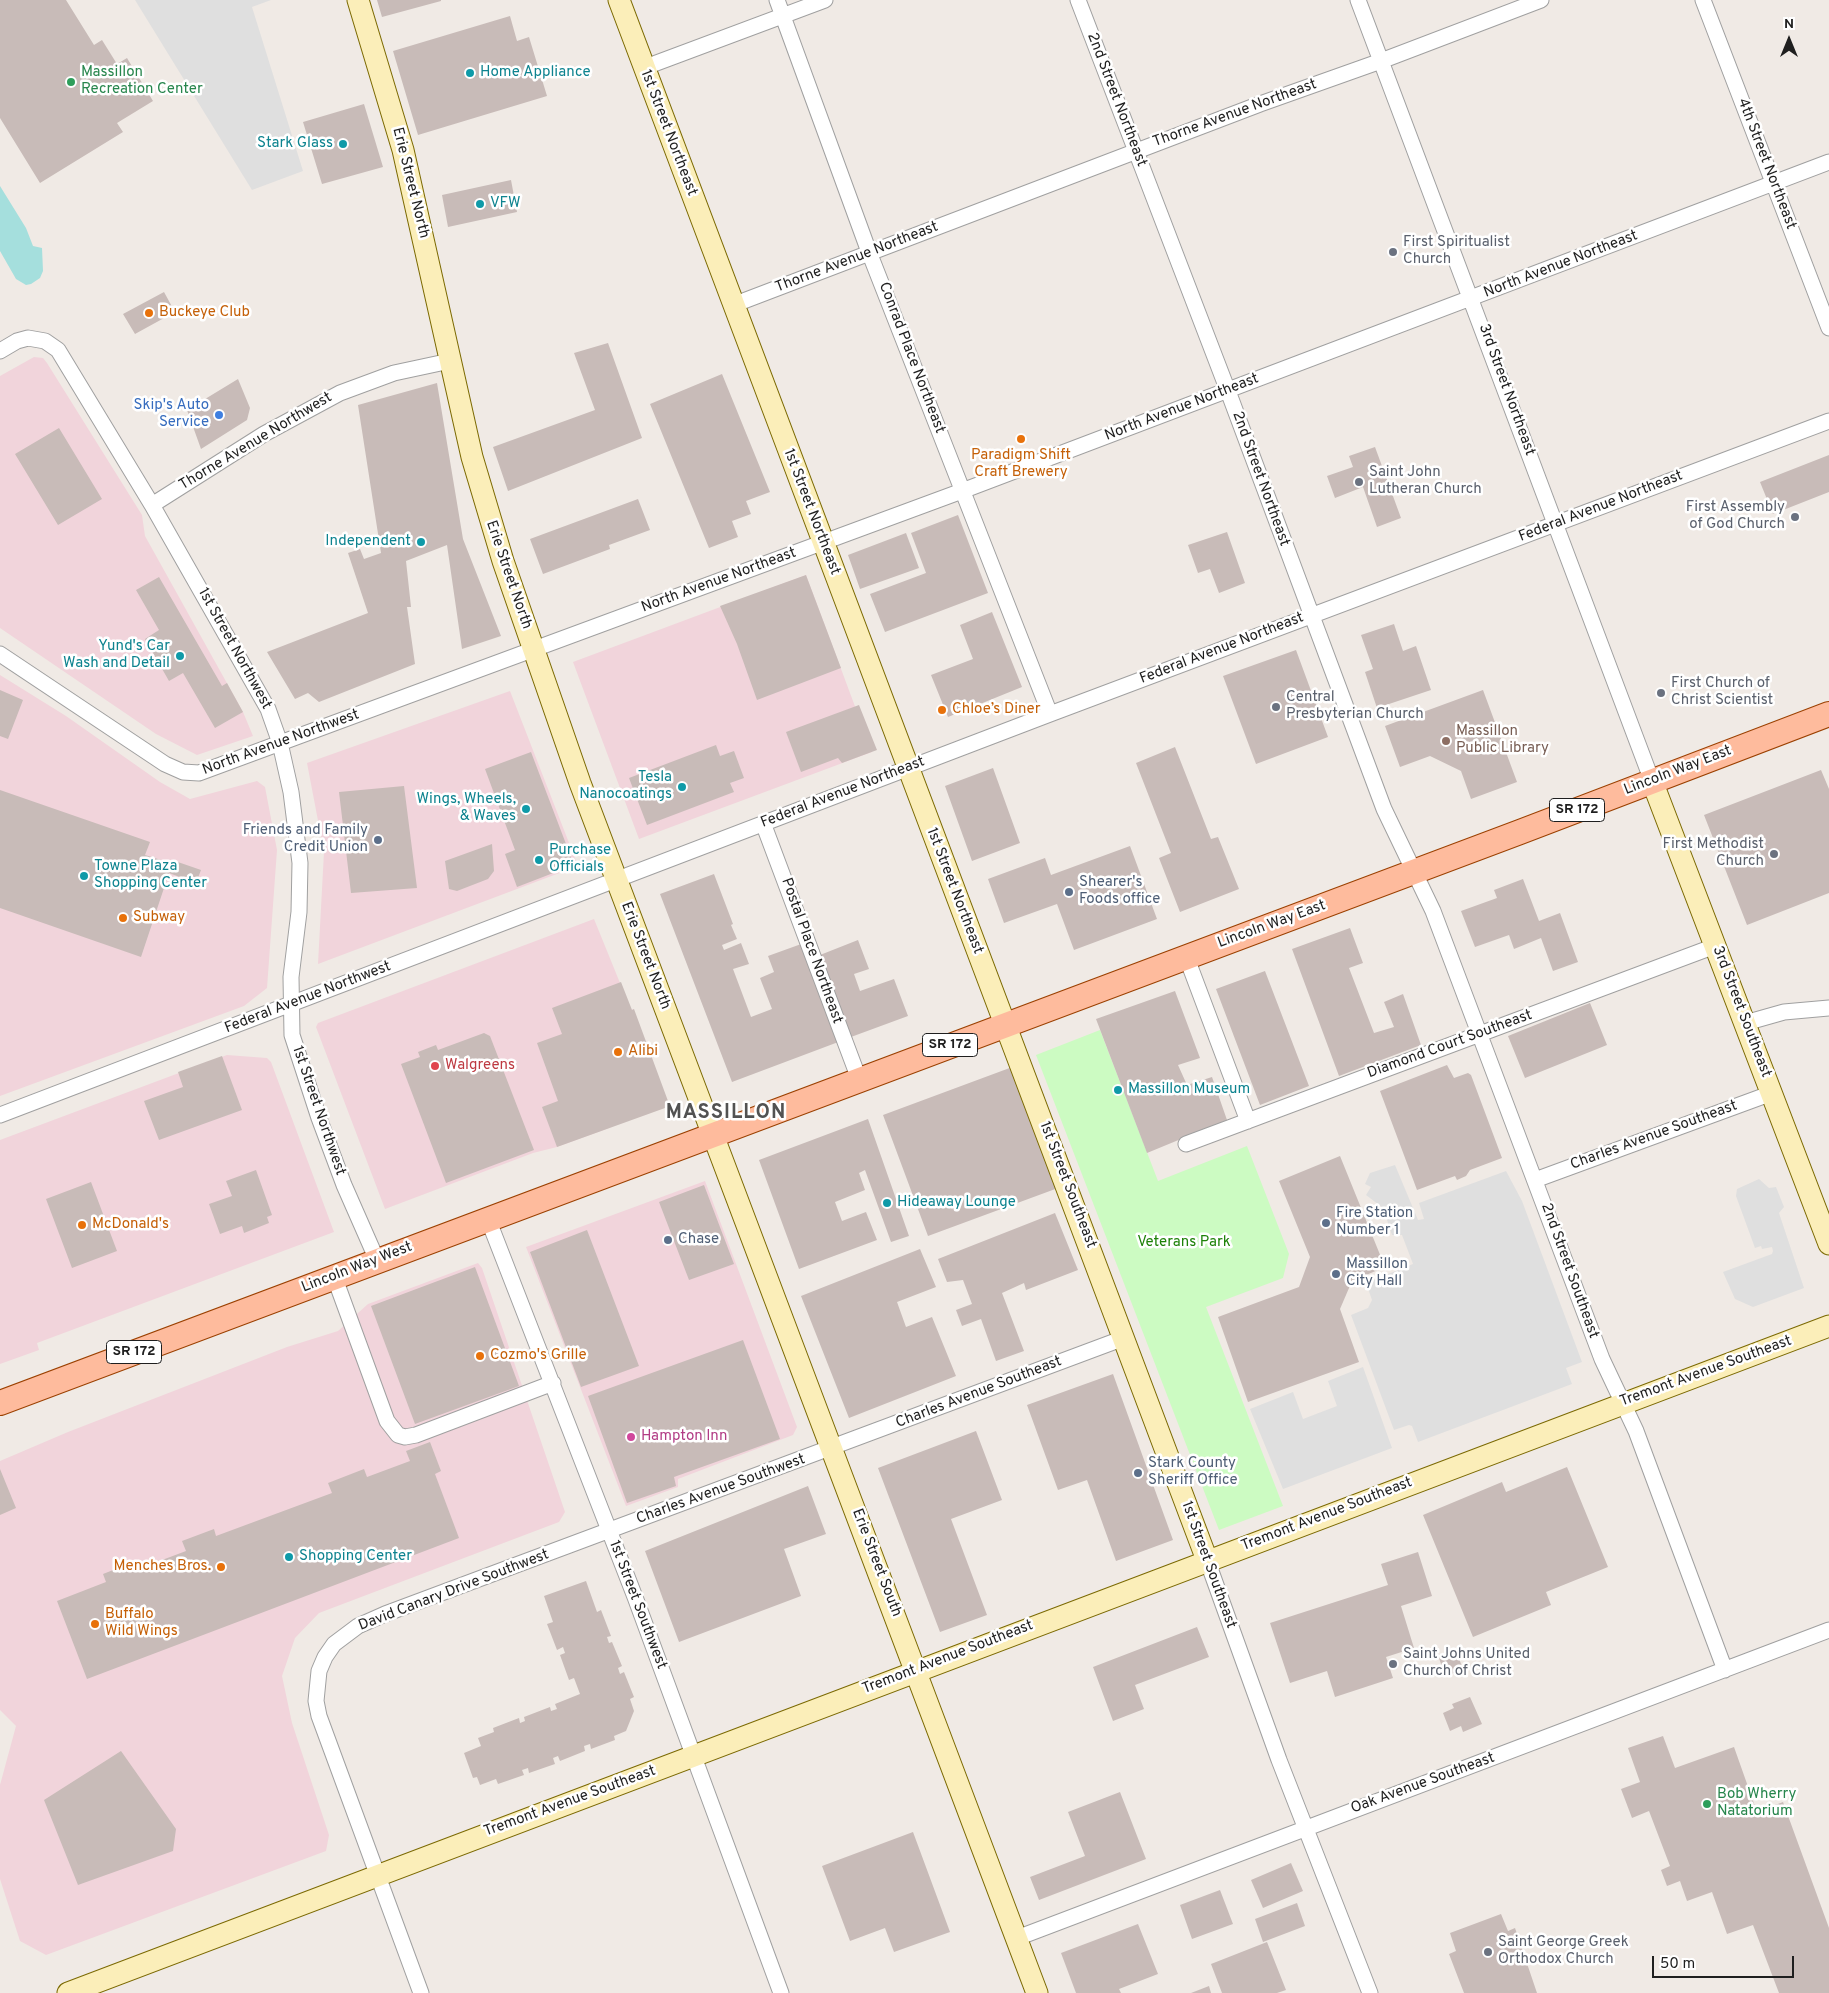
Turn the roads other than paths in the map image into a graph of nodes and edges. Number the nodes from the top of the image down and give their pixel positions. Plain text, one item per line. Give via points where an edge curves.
1 (358, 0) edge
2 (619, 0) edge
3 (777, 0) edge
4 (825, 0) edge
5 (1078, 0) edge
6 (1358, 0) edge
7 (1542, 0) edge
8 (1703, 0) edge
9 (782, 16) junction
10 (1381, 61) junction
11 (643, 68) junction
12 (1135, 152) junction
13 (1829, 162) edge
14 (1773, 184) junction
15 (869, 252) junction
16 (1472, 300) junction
17 (733, 305) junction
18 (1829, 328) edge
19 (0, 351) edge
20 (450, 361) junction
21 (1228, 391) junction
22 (1829, 421) edge
23 (962, 491) junction
24 (152, 505) junction
25 (1556, 524) junction
26 (822, 543) junction
27 (1311, 616) junction
28 (534, 650) junction
29 (0, 654) edge
30 (1050, 714) junction
31 (1829, 714) edge
32 (280, 744) junction
33 (907, 768) junction
34 (1652, 781) junction
35 (763, 823) junction
36 (1414, 871) junction
37 (616, 879) junction
38 (1715, 946) junction
39 (1186, 956) junction
40 (290, 1005) junction
41 (1829, 1008) edge
42 (1745, 1023) junction
43 (1005, 1024) junction
44 (1480, 1034) junction
45 (859, 1079) junction
46 (1772, 1093) junction
47 (0, 1115) edge
48 (1248, 1121) junction
49 (713, 1134) junction
50 (1186, 1144) dead end
51 (1535, 1180) junction
52 (488, 1218) junction
53 (1829, 1244) edge
54 (377, 1260) junction
55 (334, 1276) junction
56 (1829, 1326) edge
57 (1124, 1338) junction
58 (553, 1383) junction
59 (0, 1402) edge
60 (1622, 1403) junction
61 (833, 1449) junction
62 (610, 1531) junction
63 (1207, 1560) junction
64 (1829, 1630) edge
65 (916, 1670) junction
66 (1725, 1670) junction
67 (693, 1756) junction
68 (1306, 1828) junction
69 (377, 1874) junction
70 (1017, 1938) junction
71 (68, 1993) edge
72 (421, 1993) edge
73 (781, 1993) edge
74 (1037, 1993) edge
75 (1370, 1993) edge

1 - 20 street, Erie Street North via 403,150
2 - 11 street, 1st Street Northeast
3 - 9 street, Conrad Place Northeast
4 - 9 street
5 - 12 street, 2nd Street Northeast
6 - 10 street, 3rd Street Northeast
7 - 10 street, Thorne Avenue Northeast
8 - 14 street, 4th Street Northeast
9 - 11 street
9 - 15 street, Conrad Place Northeast
10 - 12 street, Thorne Avenue Northeast
10 - 16 street, 3rd Street Northeast
11 - 17 street, 1st Street Northeast
12 - 15 street, Thorne Avenue Northeast
12 - 21 street, 2nd Street Northeast
13 - 14 street, North Avenue Northeast
14 - 16 street, North Avenue Northeast
14 - 18 street, 4th Street Northeast
15 - 17 street, Thorne Avenue Northeast
15 - 23 street, Conrad Place Northeast
16 - 21 street, North Avenue Northeast
16 - 25 street, 3rd Street Northeast
17 - 26 street, 1st Street Northeast
19 - 24 street, 1st Street Northwest via 20,340 38,339 52,344
20 - 24 street, Thorne Avenue Northwest via 394,374 340,393 264,434
20 - 28 street, Erie Street North via 486,509
21 - 23 street, North Avenue Northeast
21 - 27 street, 2nd Street Northeast
22 - 25 street, Federal Avenue Northeast
23 - 26 street, North Avenue Northeast
23 - 30 street, Conrad Place Northeast
24 - 32 street, 1st Street Northwest via 257,686
25 - 27 street, Federal Avenue Northeast
25 - 34 street, 3rd Street Northeast
26 - 28 street, North Avenue Northeast
26 - 33 street, 1st Street Northeast
27 - 30 street, Federal Avenue Northeast
27 - 36 street, 2nd Street Northeast via 1384,808
28 - 32 street, North Avenue Northwest
28 - 37 street, Erie Street North
29 - 32 street, North Avenue Northwest via 165,764 183,772 199,773 214,769
30 - 33 street, Federal Avenue Northeast
31 - 34 main road, Lincoln Way East / SR 172
32 - 40 street, 1st Street Northwest via 300,863
33 - 35 street, Federal Avenue Northeast
33 - 43 street, 1st Street Northeast
34 - 36 main road, Lincoln Way East / SR 172
34 - 38 street, 3rd Street Southeast
35 - 37 street, Federal Avenue Northeast
35 - 45 street, Postal Place Northeast
36 - 39 main road, Lincoln Way East / SR 172
36 - 44 street, 2nd Street Southeast via 1433,911
37 - 40 street, Federal Avenue Northwest
37 - 49 street, Erie Street North
38 - 42 street, 3rd Street Southeast
38 - 44 street, Diamond Court Southeast
39 - 43 main road, Lincoln Way East / SR 172
39 - 48 street
40 - 47 street, Federal Avenue Northwest
40 - 54 street, 1st Street Northwest via 292,1035 308,1085 344,1185
41 - 42 street via 1784,1012
42 - 46 street, 3rd Street Southeast
43 - 45 main road, Lincoln Way East / SR 172
43 - 57 street, 1st Street Southeast
44 - 48 street, Diamond Court Southeast
44 - 51 street, 2nd Street Southeast
45 - 49 main road, Lincoln Way East / SR 172
46 - 51 street, Charles Avenue Southeast
46 - 53 street, 3rd Street Southeast
48 - 50 street, Diamond Court Southeast
49 - 52 main road, Lincoln Way West / SR 172
49 - 61 street, Erie Street South
51 - 60 street, 2nd Street Southeast via 1602,1359
52 - 54 main road, Lincoln Way West / SR 172
52 - 58 street, 1st Street Southwest
54 - 55 main road, Lincoln Way West / SR 172
55 - 58 street via 387,1420 398,1435 416,1435
55 - 59 main road, Lincoln Way West / SR 172
56 - 60 street, Tremont Avenue Southeast
57 - 61 street, Charles Avenue Southeast
57 - 63 street, 1st Street Southeast
58 - 62 street, 1st Street Southwest
60 - 63 street, Tremont Avenue Southeast
60 - 66 street, 2nd Street Southeast via 1636,1431
61 - 62 street, Charles Avenue Southwest
61 - 65 street, Erie Street South
62 - 67 street, 1st Street Southwest
62 - 69 street, David Canary Drive Southwest via 385,1614 346,1634 325,1656 316,1686 320,1716
63 - 65 street, Tremont Avenue Southeast
63 - 68 street, 1st Street Southeast
64 - 66 street, Oak Avenue Southeast
65 - 67 street, Tremont Avenue Southeast
65 - 70 street, Erie Street South
66 - 68 street, Oak Avenue Southeast
67 - 69 street, Tremont Avenue Southeast
67 - 73 street, 1st Street Southwest
68 - 70 street, Oak Avenue Southeast
68 - 75 street, 1st Street Southeast
69 - 71 street, Tremont Avenue Southeast
69 - 72 street, David Canary Drive Southwest
70 - 74 street, Erie Street South

